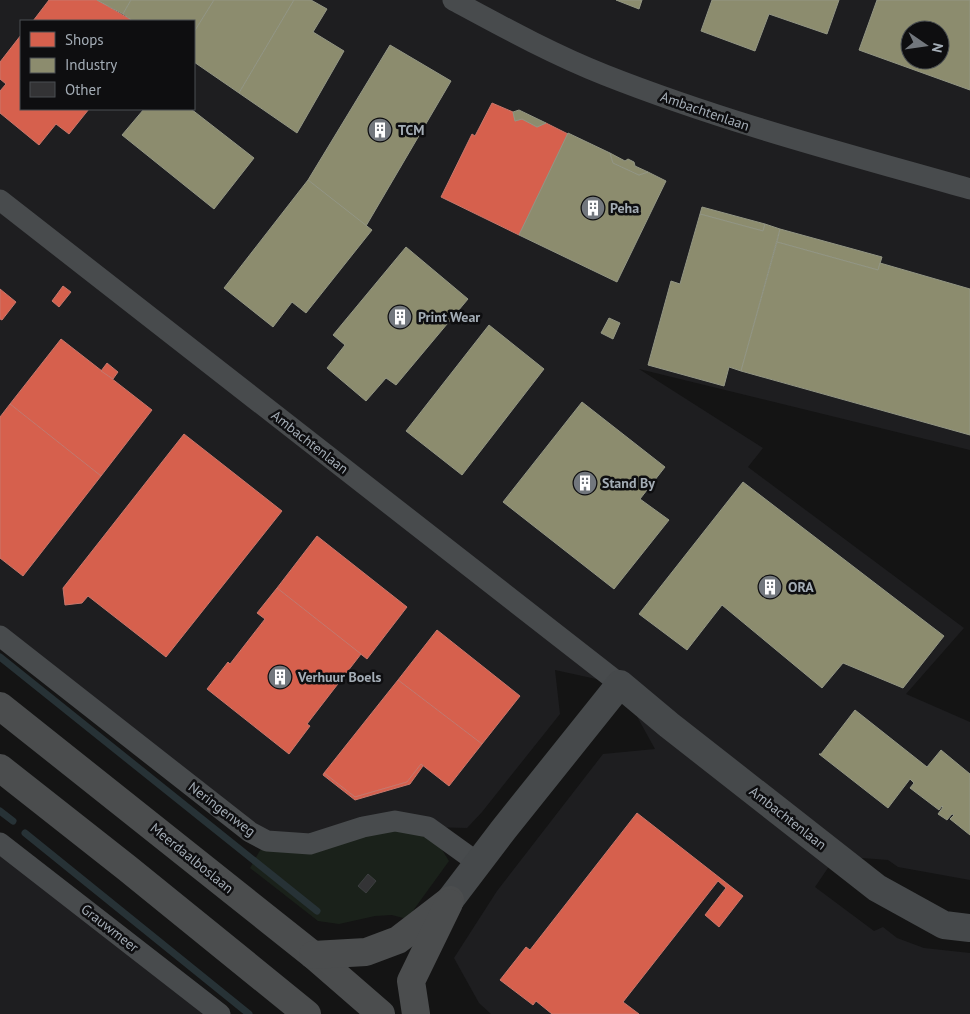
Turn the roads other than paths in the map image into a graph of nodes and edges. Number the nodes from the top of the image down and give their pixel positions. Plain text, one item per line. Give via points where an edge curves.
1 (453, 0) edge
2 (970, 190) edge
3 (0, 200) edge
4 (0, 636) edge
5 (620, 684) junction
6 (0, 706) edge
7 (0, 768) edge
8 (0, 843) edge
9 (478, 863) junction
10 (450, 900) junction
11 (970, 928) edge
12 (314, 955) junction
13 (411, 981) junction
14 (312, 1013) edge
15 (220, 1014) edge
16 (382, 1014) edge
17 (416, 1014) edge

1 - 2 street, Ambachtenlaan via 530,42 669,99 734,122
3 - 5 street, Ambachtenlaan
4 - 9 street, Neringenweg via 250,832 267,841 310,844 395,821 428,827
5 - 9 street
5 - 11 street, Ambachtenlaan via 877,888 944,925
6 - 12 highway, Meerdaalboslaan
7 - 14 highway
8 - 15 street, Grauwmeer
9 - 10 street
10 - 12 highway via 398,940 366,952
10 - 13 highway
12 - 16 highway, Meerdaalboslaan
13 - 16 highway
13 - 17 highway

